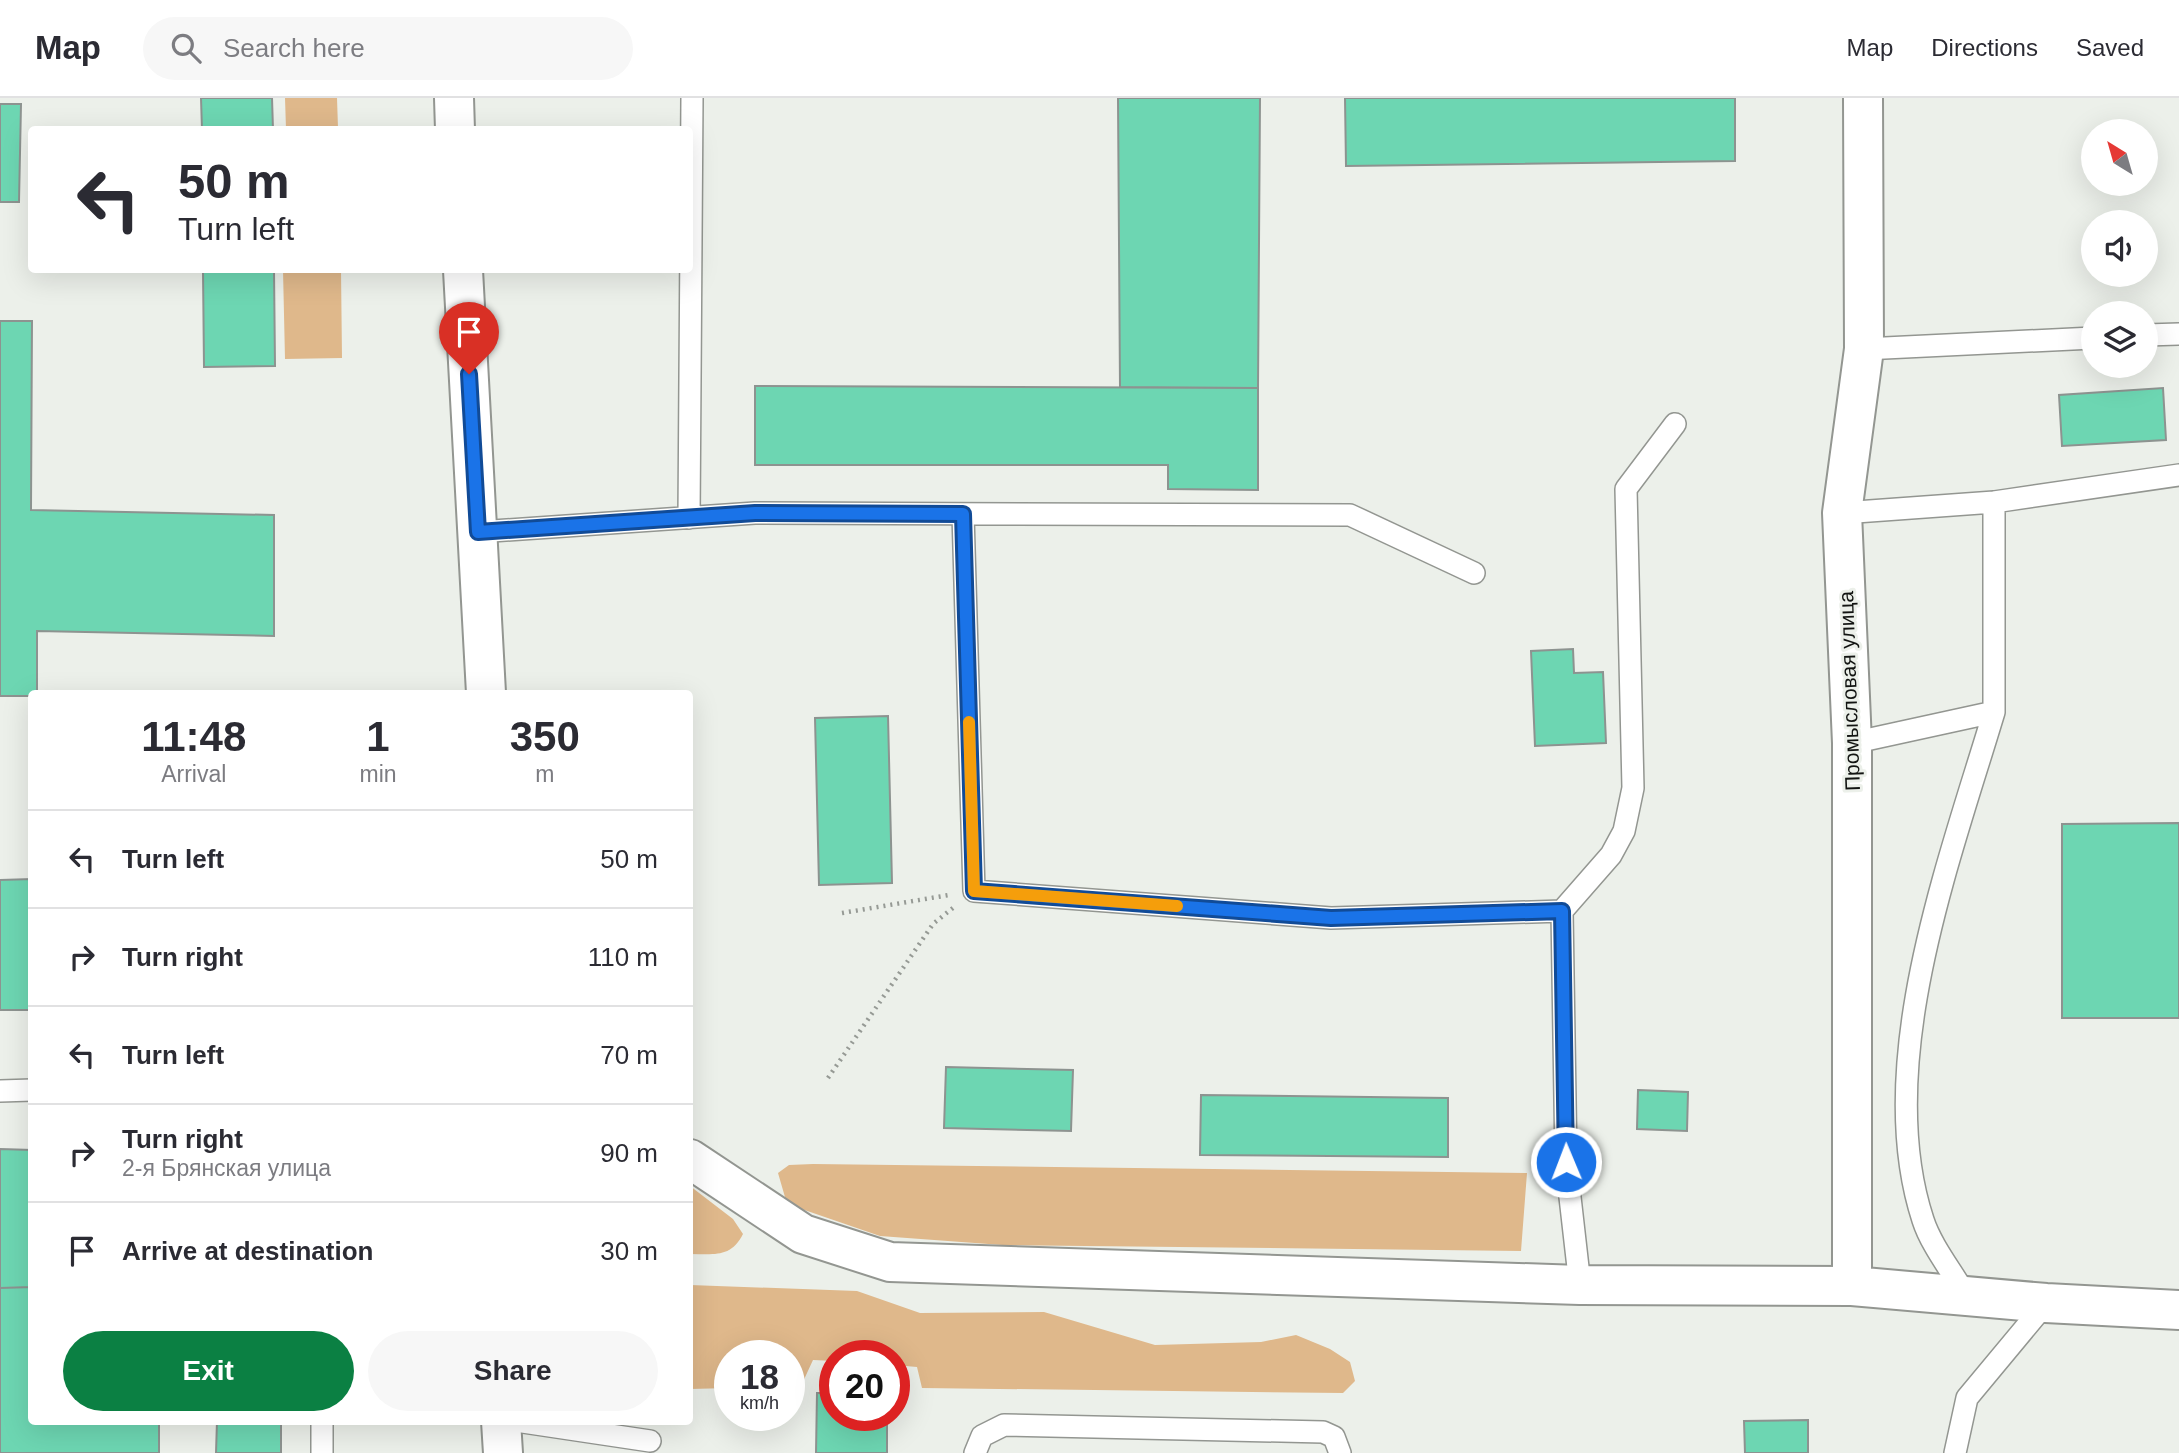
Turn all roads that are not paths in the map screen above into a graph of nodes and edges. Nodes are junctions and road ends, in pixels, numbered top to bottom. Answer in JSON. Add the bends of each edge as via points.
{"nodes":[{"id":1,"x":454,"y":98,"type":"edge"},
{"id":2,"x":692,"y":98,"type":"edge"},
{"id":3,"x":1863,"y":98,"type":"edge"},
{"id":4,"x":456,"y":126,"type":"edge"},
{"id":5,"x":692,"y":126,"type":"edge"},
{"id":6,"x":463,"y":273,"type":"edge"},
{"id":7,"x":691,"y":273,"type":"edge"},
{"id":8,"x":2179,"y":334,"type":"edge"},
{"id":9,"x":2158,"y":335,"type":"edge"},
{"id":10,"x":2081,"y":339,"type":"edge"},
{"id":11,"x":1864,"y":349,"type":"junction"},
{"id":12,"x":1675,"y":424,"type":"dead end"},
{"id":13,"x":2179,"y":475,"type":"edge"},
{"id":14,"x":1994,"y":502,"type":"junction"},
{"id":15,"x":1842,"y":513,"type":"junction"},
{"id":16,"x":963,"y":514,"type":"junction"},
{"id":17,"x":689,"y":518,"type":"junction"},
{"id":18,"x":478,"y":532,"type":"junction"},
{"id":19,"x":1474,"y":573,"type":"dead end"},
{"id":20,"x":486,"y":690,"type":"edge"},
{"id":21,"x":1994,"y":712,"type":"junction"},
{"id":22,"x":1852,"y":743,"type":"junction"},
{"id":23,"x":1562,"y":911,"type":"junction"},
{"id":24,"x":28,"y":1090,"type":"edge"},
{"id":25,"x":0,"y":1091,"type":"edge"},
{"id":26,"x":693,"y":1161,"type":"edge"},
{"id":27,"x":1580,"y":1285,"type":"junction"},
{"id":28,"x":1852,"y":1286,"type":"junction"},
{"id":29,"x":1965,"y":1294,"type":"junction"},
{"id":30,"x":2046,"y":1303,"type":"junction"},
{"id":31,"x":2179,"y":1310,"type":"edge"},
{"id":32,"x":323,"y":1425,"type":"edge"},
{"id":33,"x":501,"y":1425,"type":"edge"},
{"id":34,"x":543,"y":1425,"type":"edge"},
{"id":35,"x":650,"y":1441,"type":"dead end"},
{"id":36,"x":322,"y":1453,"type":"edge"},
{"id":37,"x":503,"y":1453,"type":"edge"},
{"id":38,"x":975,"y":1453,"type":"edge"},
{"id":39,"x":1340,"y":1453,"type":"edge"},
{"id":40,"x":1955,"y":1453,"type":"edge"}],
"edges":[{"from":1,"to":4,"type":"street"},
{"from":2,"to":5,"type":"lane"},
{"from":3,"to":11,"type":"street","name":"Промысловая улица"},
{"from":6,"to":18,"type":"street"},
{"from":7,"to":17,"type":"lane"},
{"from":8,"to":9,"type":"lane"},
{"from":10,"to":11,"type":"lane"},
{"from":11,"to":15,"type":"street","name":"Промысловая улица"},
{"from":12,"to":23,"type":"lane","via":[[1626,489],[1633,788],[1624,831],[1611,855]]},
{"from":13,"to":14,"type":"lane"},
{"from":14,"to":15,"type":"lane"},
{"from":14,"to":21,"type":"lane"},
{"from":15,"to":22,"type":"street","name":"Промысловая улица"},
{"from":16,"to":17,"type":"lane","via":[[755,513]]},
{"from":16,"to":19,"type":"lane","via":[[1350,515]]},
{"from":16,"to":23,"type":"lane","via":[[974,891],[1331,918]]},
{"from":17,"to":18,"type":"lane"},
{"from":18,"to":20,"type":"street"},
{"from":21,"to":22,"type":"lane"},
{"from":21,"to":29,"type":"lane","via":[[1927,935],[1909,1060],[1906,1149],[1923,1222]]},
{"from":22,"to":28,"type":"street","name":"Промысловая улица"},
{"from":23,"to":27,"type":"lane","via":[[1566,1162]]},
{"from":24,"to":25,"type":"lane"},
{"from":26,"to":27,"type":"street","via":[[803,1234],[890,1262]]},
{"from":27,"to":28,"type":"street"},
{"from":28,"to":29,"type":"street"},
{"from":29,"to":30,"type":"street"},
{"from":30,"to":31,"type":"street"},
{"from":30,"to":40,"type":"lane","via":[[1966,1398]]},
{"from":32,"to":36,"type":"lane"},
{"from":33,"to":37,"type":"street"},
{"from":34,"to":35,"type":"lane"},
{"from":38,"to":39,"type":"lane","via":[[982,1436],[1004,1425],[1322,1432],[1334,1437]]}]}
